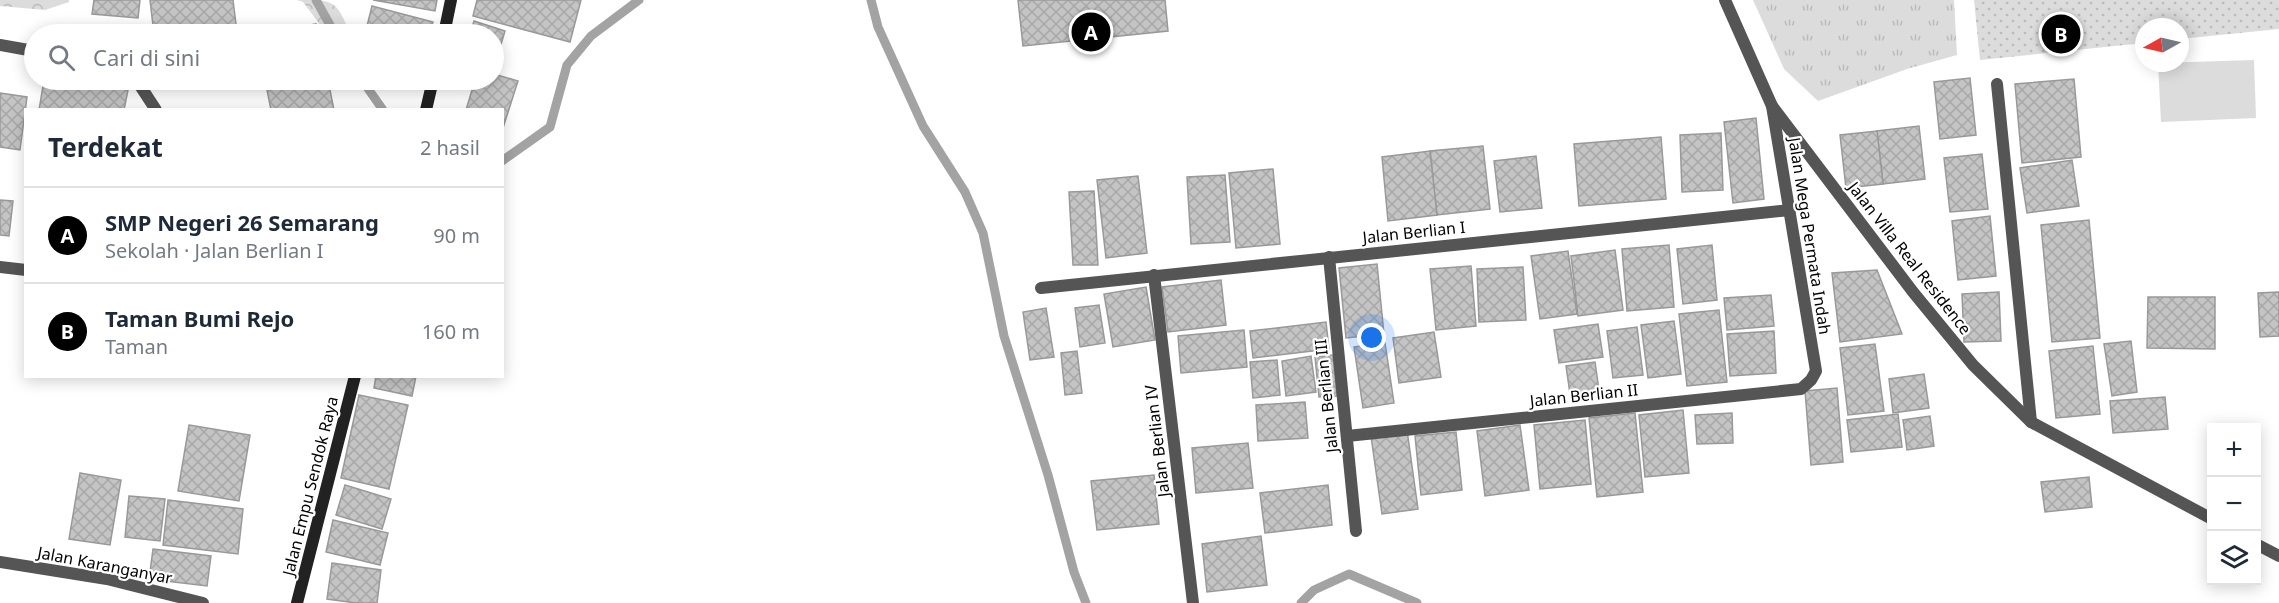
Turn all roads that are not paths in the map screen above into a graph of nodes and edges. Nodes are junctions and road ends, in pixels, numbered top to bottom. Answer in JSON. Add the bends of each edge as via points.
{"nodes":[{"id":1,"x":451,"y":0,"type":"edge"},
{"id":2,"x":1725,"y":0,"type":"edge"},
{"id":3,"x":446,"y":24,"type":"edge"},
{"id":4,"x":0,"y":45,"type":"edge"},
{"id":5,"x":24,"y":49,"type":"edge"},
{"id":6,"x":1997,"y":84,"type":"dead end"},
{"id":7,"x":144,"y":90,"type":"edge"},
{"id":8,"x":431,"y":90,"type":"edge"},
{"id":9,"x":1772,"y":106,"type":"junction"},
{"id":10,"x":155,"y":108,"type":"edge"},
{"id":11,"x":426,"y":108,"type":"edge"},
{"id":12,"x":1790,"y":210,"type":"junction"},
{"id":13,"x":1329,"y":257,"type":"junction"},
{"id":14,"x":0,"y":267,"type":"edge"},
{"id":15,"x":24,"y":270,"type":"edge"},
{"id":16,"x":1154,"y":275,"type":"junction"},
{"id":17,"x":1041,"y":288,"type":"dead end"},
{"id":18,"x":1816,"y":371,"type":"joint"},
{"id":19,"x":354,"y":378,"type":"edge"},
{"id":20,"x":2031,"y":422,"type":"junction"},
{"id":21,"x":1347,"y":436,"type":"junction"},
{"id":22,"x":2207,"y":517,"type":"edge"},
{"id":23,"x":1356,"y":531,"type":"dead end"},
{"id":24,"x":2261,"y":547,"type":"edge"},
{"id":25,"x":2279,"y":556,"type":"edge"},
{"id":26,"x":0,"y":562,"type":"edge"},
{"id":27,"x":203,"y":603,"type":"edge"},
{"id":28,"x":297,"y":603,"type":"edge"},
{"id":29,"x":1193,"y":603,"type":"edge"}],
"edges":[{"from":1,"to":3,"type":"main road"},
{"from":2,"to":9,"type":"street"},
{"from":4,"to":5,"type":"street"},
{"from":6,"to":20,"type":"street"},
{"from":7,"to":10,"type":"street"},
{"from":8,"to":11,"type":"main road"},
{"from":9,"to":12,"type":"street","name":"Jalan Mega Permata Indah"},
{"from":9,"to":20,"type":"street","name":"Jalan Villa Real Residence","via":[[1913,292],[1973,365]]},
{"from":12,"to":13,"type":"street","name":"Jalan Berlian I"},
{"from":12,"to":18,"type":"street","name":"Jalan Mega Permata Indah"},
{"from":13,"to":16,"type":"street","name":"Jalan Berlian I"},
{"from":13,"to":21,"type":"street","name":"Jalan Berlian III"},
{"from":14,"to":15,"type":"street"},
{"from":16,"to":17,"type":"street","name":"Jalan Berlian I"},
{"from":16,"to":29,"type":"street","name":"Jalan Berlian IV"},
{"from":18,"to":21,"type":"street","name":"Jalan Berlian II","via":[[1801,389],[1792,391]]},
{"from":19,"to":28,"type":"main road","name":"Jalan Empu Sendok Raya"},
{"from":20,"to":22,"type":"street","name":"Jalan Villa Real Residence"},
{"from":21,"to":23,"type":"street","name":"Jalan Berlian III"},
{"from":24,"to":25,"type":"street"},
{"from":26,"to":27,"type":"street","name":"Jalan Karanganyar","via":[[107,579]]}]}
